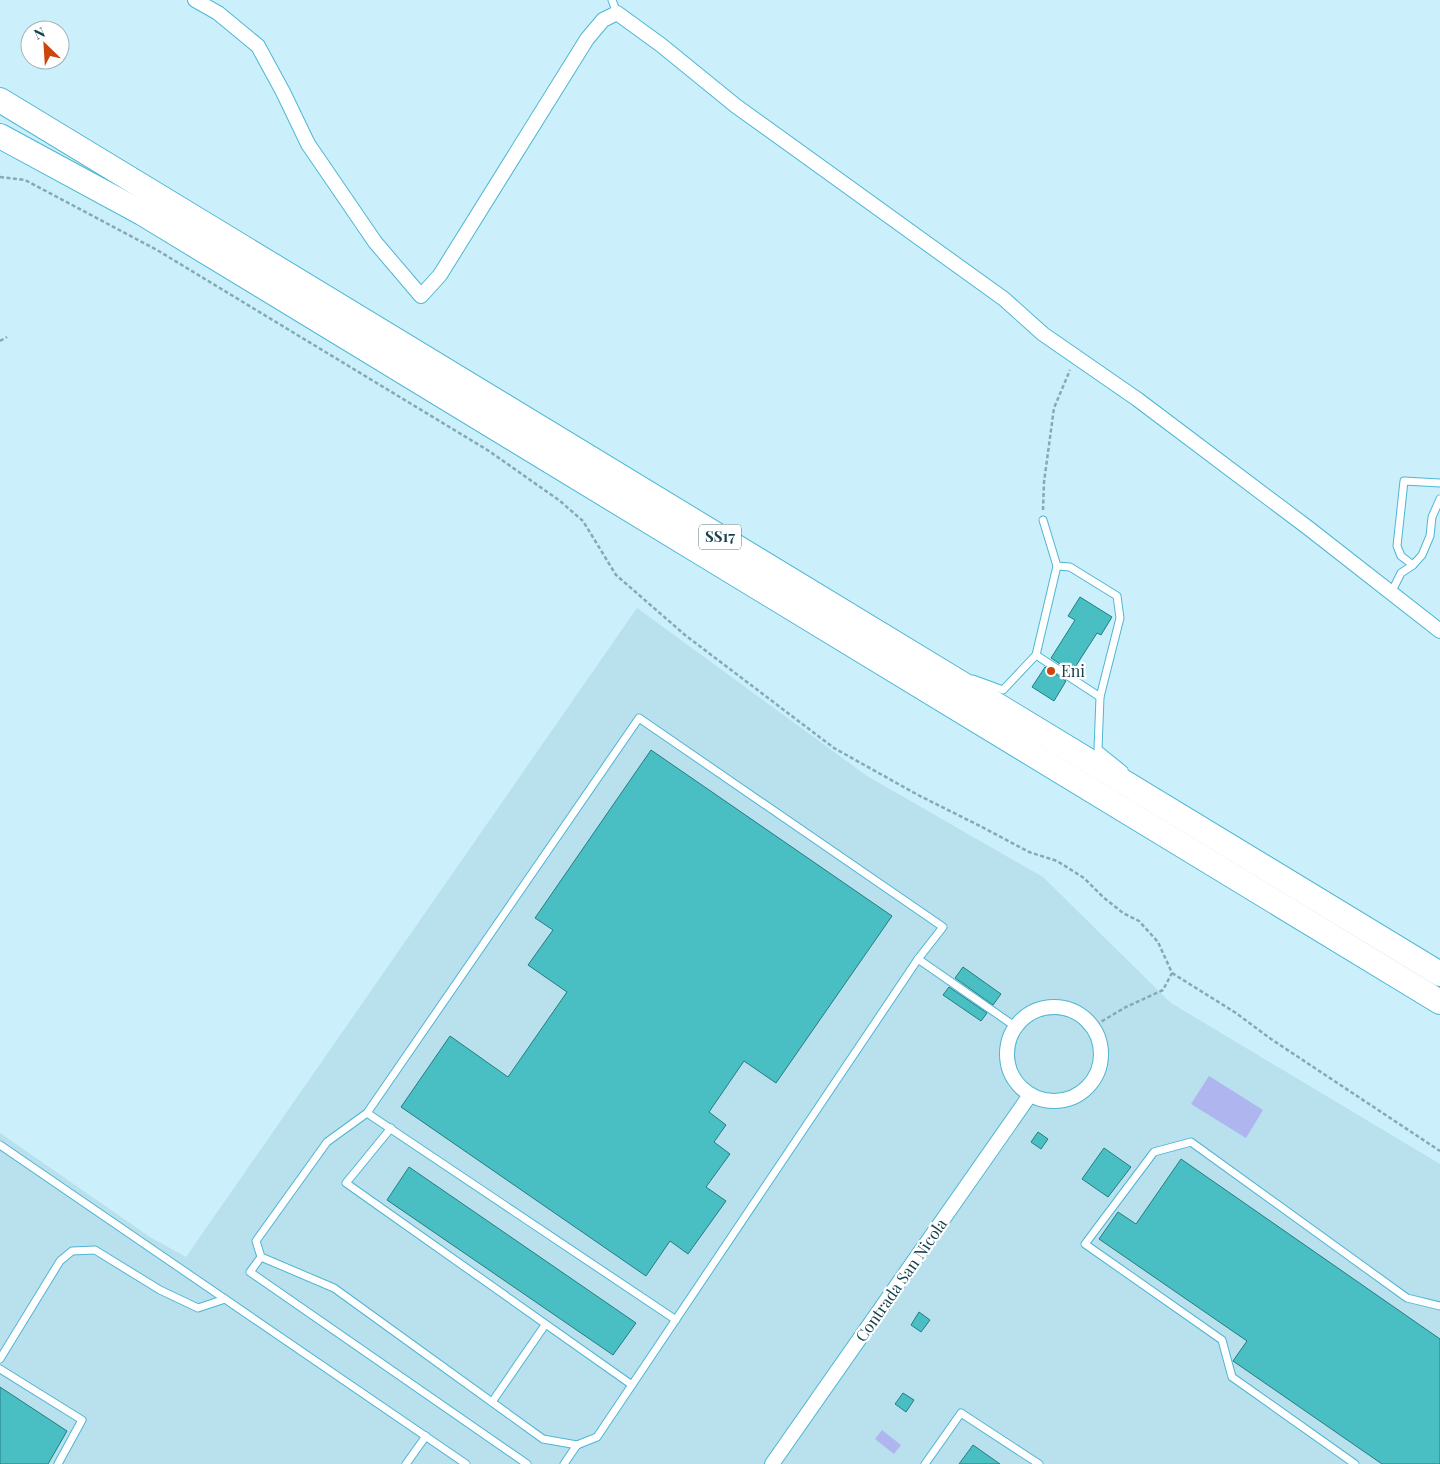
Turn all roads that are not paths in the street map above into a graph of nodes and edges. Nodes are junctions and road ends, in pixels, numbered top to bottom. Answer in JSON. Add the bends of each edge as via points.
{"nodes":[{"id":1,"x":201,"y":1,"type":"edge"},
{"id":2,"x":615,"y":6,"type":"edge"},
{"id":3,"x":1,"y":101,"type":"edge"},
{"id":4,"x":2,"y":137,"type":"edge"},
{"id":5,"x":1440,"y":483,"type":"edge"},
{"id":6,"x":1440,"y":499,"type":"edge"},
{"id":7,"x":1043,"y":520,"type":"road end"},
{"id":8,"x":1414,"y":565,"type":"junction"},
{"id":9,"x":1057,"y":566,"type":"junction"},
{"id":10,"x":1391,"y":593,"type":"junction"},
{"id":11,"x":1440,"y":631,"type":"edge"},
{"id":12,"x":915,"y":656,"type":"junction"},
{"id":13,"x":1036,"y":656,"type":"junction"},
{"id":14,"x":959,"y":673,"type":"dead end"},
{"id":15,"x":968,"y":676,"type":"dead end"},
{"id":16,"x":1100,"y":697,"type":"junction"},
{"id":17,"x":1129,"y":774,"type":"dead end"},
{"id":18,"x":1145,"y":786,"type":"dead end"},
{"id":19,"x":1199,"y":828,"type":"junction"},
{"id":20,"x":918,"y":959,"type":"junction"},
{"id":21,"x":1440,"y":974,"type":"edge"},
{"id":22,"x":1440,"y":1002,"type":"edge"},
{"id":23,"x":1016,"y":1027,"type":"junction"},
{"id":24,"x":1030,"y":1095,"type":"junction"},
{"id":25,"x":367,"y":1113,"type":"junction"},
{"id":26,"x":391,"y":1128,"type":"junction"},
{"id":27,"x":0,"y":1145,"type":"edge"},
{"id":28,"x":262,"y":1256,"type":"junction"},
{"id":29,"x":225,"y":1299,"type":"junction"},
{"id":30,"x":1440,"y":1306,"type":"edge"},
{"id":31,"x":676,"y":1320,"type":"junction"},
{"id":32,"x":545,"y":1325,"type":"junction"},
{"id":33,"x":0,"y":1359,"type":"edge"},
{"id":34,"x":0,"y":1369,"type":"edge"},
{"id":35,"x":632,"y":1385,"type":"junction"},
{"id":36,"x":492,"y":1402,"type":"junction"},
{"id":37,"x":426,"y":1436,"type":"junction"},
{"id":38,"x":577,"y":1445,"type":"junction"},
{"id":39,"x":58,"y":1464,"type":"edge"},
{"id":40,"x":406,"y":1464,"type":"edge"},
{"id":41,"x":466,"y":1464,"type":"edge"},
{"id":42,"x":527,"y":1464,"type":"edge"},
{"id":43,"x":564,"y":1464,"type":"edge"},
{"id":44,"x":772,"y":1464,"type":"edge"},
{"id":45,"x":924,"y":1464,"type":"edge"},
{"id":46,"x":1039,"y":1464,"type":"edge"},
{"id":47,"x":1354,"y":1464,"type":"edge"}],
"edges":[{"from":1,"to":2,"type":"street","via":[[258,46],[308,144],[375,242],[421,296],[440,275],[587,39]]},
{"from":2,"to":10,"type":"street","via":[[736,106],[1004,299],[1043,334],[1137,399]]},
{"from":3,"to":12,"type":"highway","number":"SS17"},
{"from":4,"to":22,"type":"highway","number":"SS17","via":[[142,213]]},
{"from":5,"to":8,"type":"lane","via":[[1404,481],[1397,546],[1401,556]]},
{"from":6,"to":8,"type":"lane","via":[[1432,517],[1430,536]]},
{"from":7,"to":9,"type":"lane"},
{"from":8,"to":10,"type":"lane","via":[[1401,573]]},
{"from":9,"to":13,"type":"lane"},
{"from":9,"to":16,"type":"lane","via":[[1070,567],[1117,596],[1120,618]]},
{"from":10,"to":11,"type":"street"},
{"from":12,"to":14,"type":"lane"},
{"from":12,"to":19,"type":"highway","number":"SS17"},
{"from":13,"to":15,"type":"lane","via":[[1003,690]]},
{"from":13,"to":16,"type":"lane"},
{"from":16,"to":17,"type":"lane","via":[[1098,749]]},
{"from":18,"to":19,"type":"lane"},
{"from":19,"to":21,"type":"highway","number":"SS17"},
{"from":20,"to":23,"type":"lane"},
{"from":20,"to":25,"type":"lane","via":[[943,927],[640,718]]},
{"from":20,"to":31,"type":"lane"},
{"from":23,"to":24,"type":"street","via":[[1007,1047],[1009,1070]]},
{"from":23,"to":24,"type":"street","via":[[1024,1018],[1043,1009],[1065,1009],[1085,1019],[1099,1040],[1099,1068],[1084,1091],[1058,1101]]},
{"from":24,"to":44,"type":"street","name":"Contrada San Nicola"},
{"from":25,"to":26,"type":"lane"},
{"from":25,"to":28,"type":"lane","via":[[327,1142],[256,1242]]},
{"from":26,"to":31,"type":"lane"},
{"from":26,"to":32,"type":"lane","via":[[346,1183]]},
{"from":27,"to":29,"type":"lane"},
{"from":28,"to":36,"type":"lane","via":[[334,1288]]},
{"from":28,"to":42,"type":"lane","via":[[250,1272]]},
{"from":29,"to":33,"type":"lane","via":[[198,1308],[160,1290],[95,1250],[72,1250],[60,1261]]},
{"from":29,"to":37,"type":"lane"},
{"from":30,"to":47,"type":"lane","via":[[1407,1298],[1191,1142],[1154,1152],[1085,1244],[1222,1340],[1232,1377]]},
{"from":31,"to":35,"type":"lane"},
{"from":32,"to":35,"type":"lane"},
{"from":32,"to":36,"type":"lane"},
{"from":34,"to":39,"type":"lane","via":[[82,1420]]},
{"from":35,"to":38,"type":"lane","via":[[597,1437]]},
{"from":36,"to":38,"type":"lane","via":[[543,1439]]},
{"from":37,"to":40,"type":"lane"},
{"from":37,"to":41,"type":"lane"},
{"from":38,"to":43,"type":"lane"},
{"from":45,"to":46,"type":"lane","via":[[961,1413]]}]}
